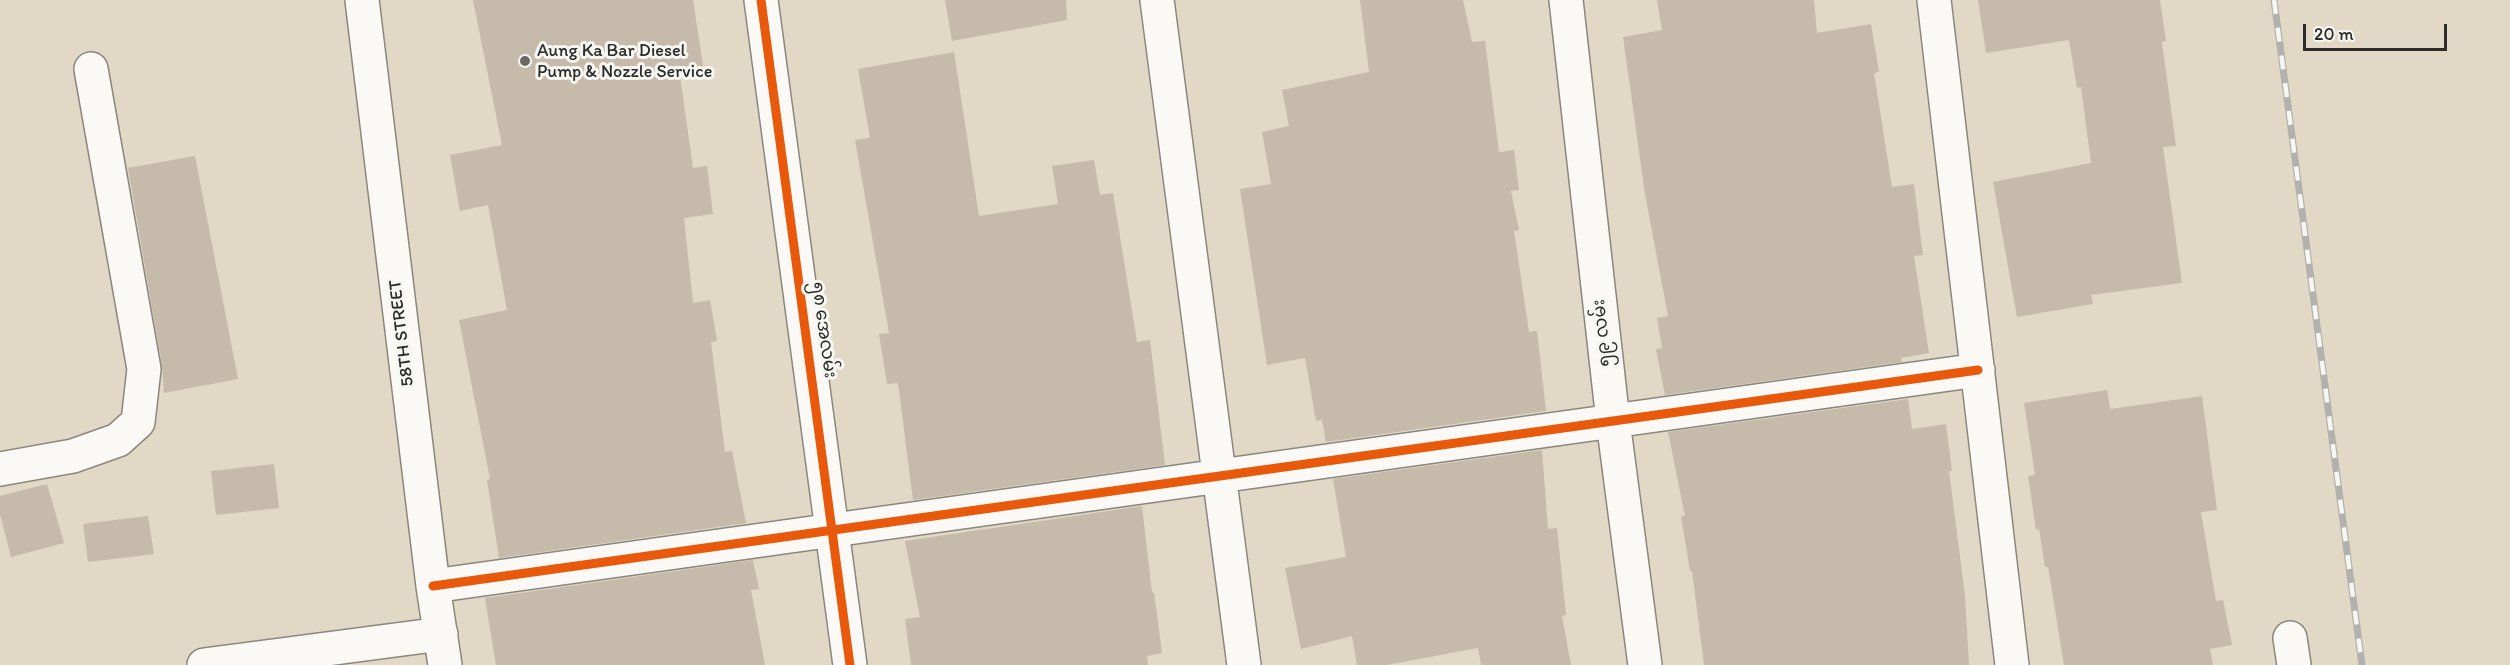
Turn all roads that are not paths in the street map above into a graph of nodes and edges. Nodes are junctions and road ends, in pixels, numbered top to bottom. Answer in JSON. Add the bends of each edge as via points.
{"nodes":[{"id":1,"x":362,"y":0,"type":"edge"},
{"id":2,"x":761,"y":0,"type":"edge"},
{"id":3,"x":1157,"y":0,"type":"edge"},
{"id":4,"x":1566,"y":0,"type":"edge"},
{"id":5,"x":1934,"y":0,"type":"edge"},
{"id":6,"x":91,"y":69,"type":"dead end"},
{"id":7,"x":1978,"y":370,"type":"junction"},
{"id":8,"x":1613,"y":421,"type":"junction"},
{"id":9,"x":0,"y":469,"type":"edge"},
{"id":10,"x":1220,"y":475,"type":"junction"},
{"id":11,"x":834,"y":530,"type":"junction"},
{"id":12,"x":433,"y":586,"type":"junction"},
{"id":13,"x":443,"y":649,"type":"edge"},
{"id":14,"x":204,"y":665,"type":"edge"},
{"id":15,"x":850,"y":665,"type":"edge"},
{"id":16,"x":1244,"y":665,"type":"edge"},
{"id":17,"x":1645,"y":665,"type":"edge"},
{"id":18,"x":2012,"y":665,"type":"edge"}],
"edges":[{"from":1,"to":12,"type":"street","name":"58TH STREET"},
{"from":2,"to":11,"type":"street","name":"၅၈ အေလမ်း"},
{"from":3,"to":10,"type":"street"},
{"from":4,"to":8,"type":"street","name":"၅၉ လမ်း"},
{"from":5,"to":7,"type":"street"},
{"from":6,"to":9,"type":"street","via":[[144,369],[138,422],[118,440],[73,456]]},
{"from":7,"to":8,"type":"street"},
{"from":7,"to":18,"type":"street"},
{"from":8,"to":10,"type":"street"},
{"from":8,"to":17,"type":"street","name":"၅၉ လမ်း"},
{"from":10,"to":11,"type":"street"},
{"from":10,"to":16,"type":"street"},
{"from":11,"to":12,"type":"street"},
{"from":11,"to":15,"type":"street","name":"၅၈ အေလမ်း"},
{"from":12,"to":13,"type":"street","name":"58TH STREET"},
{"from":13,"to":14,"type":"street"}]}
